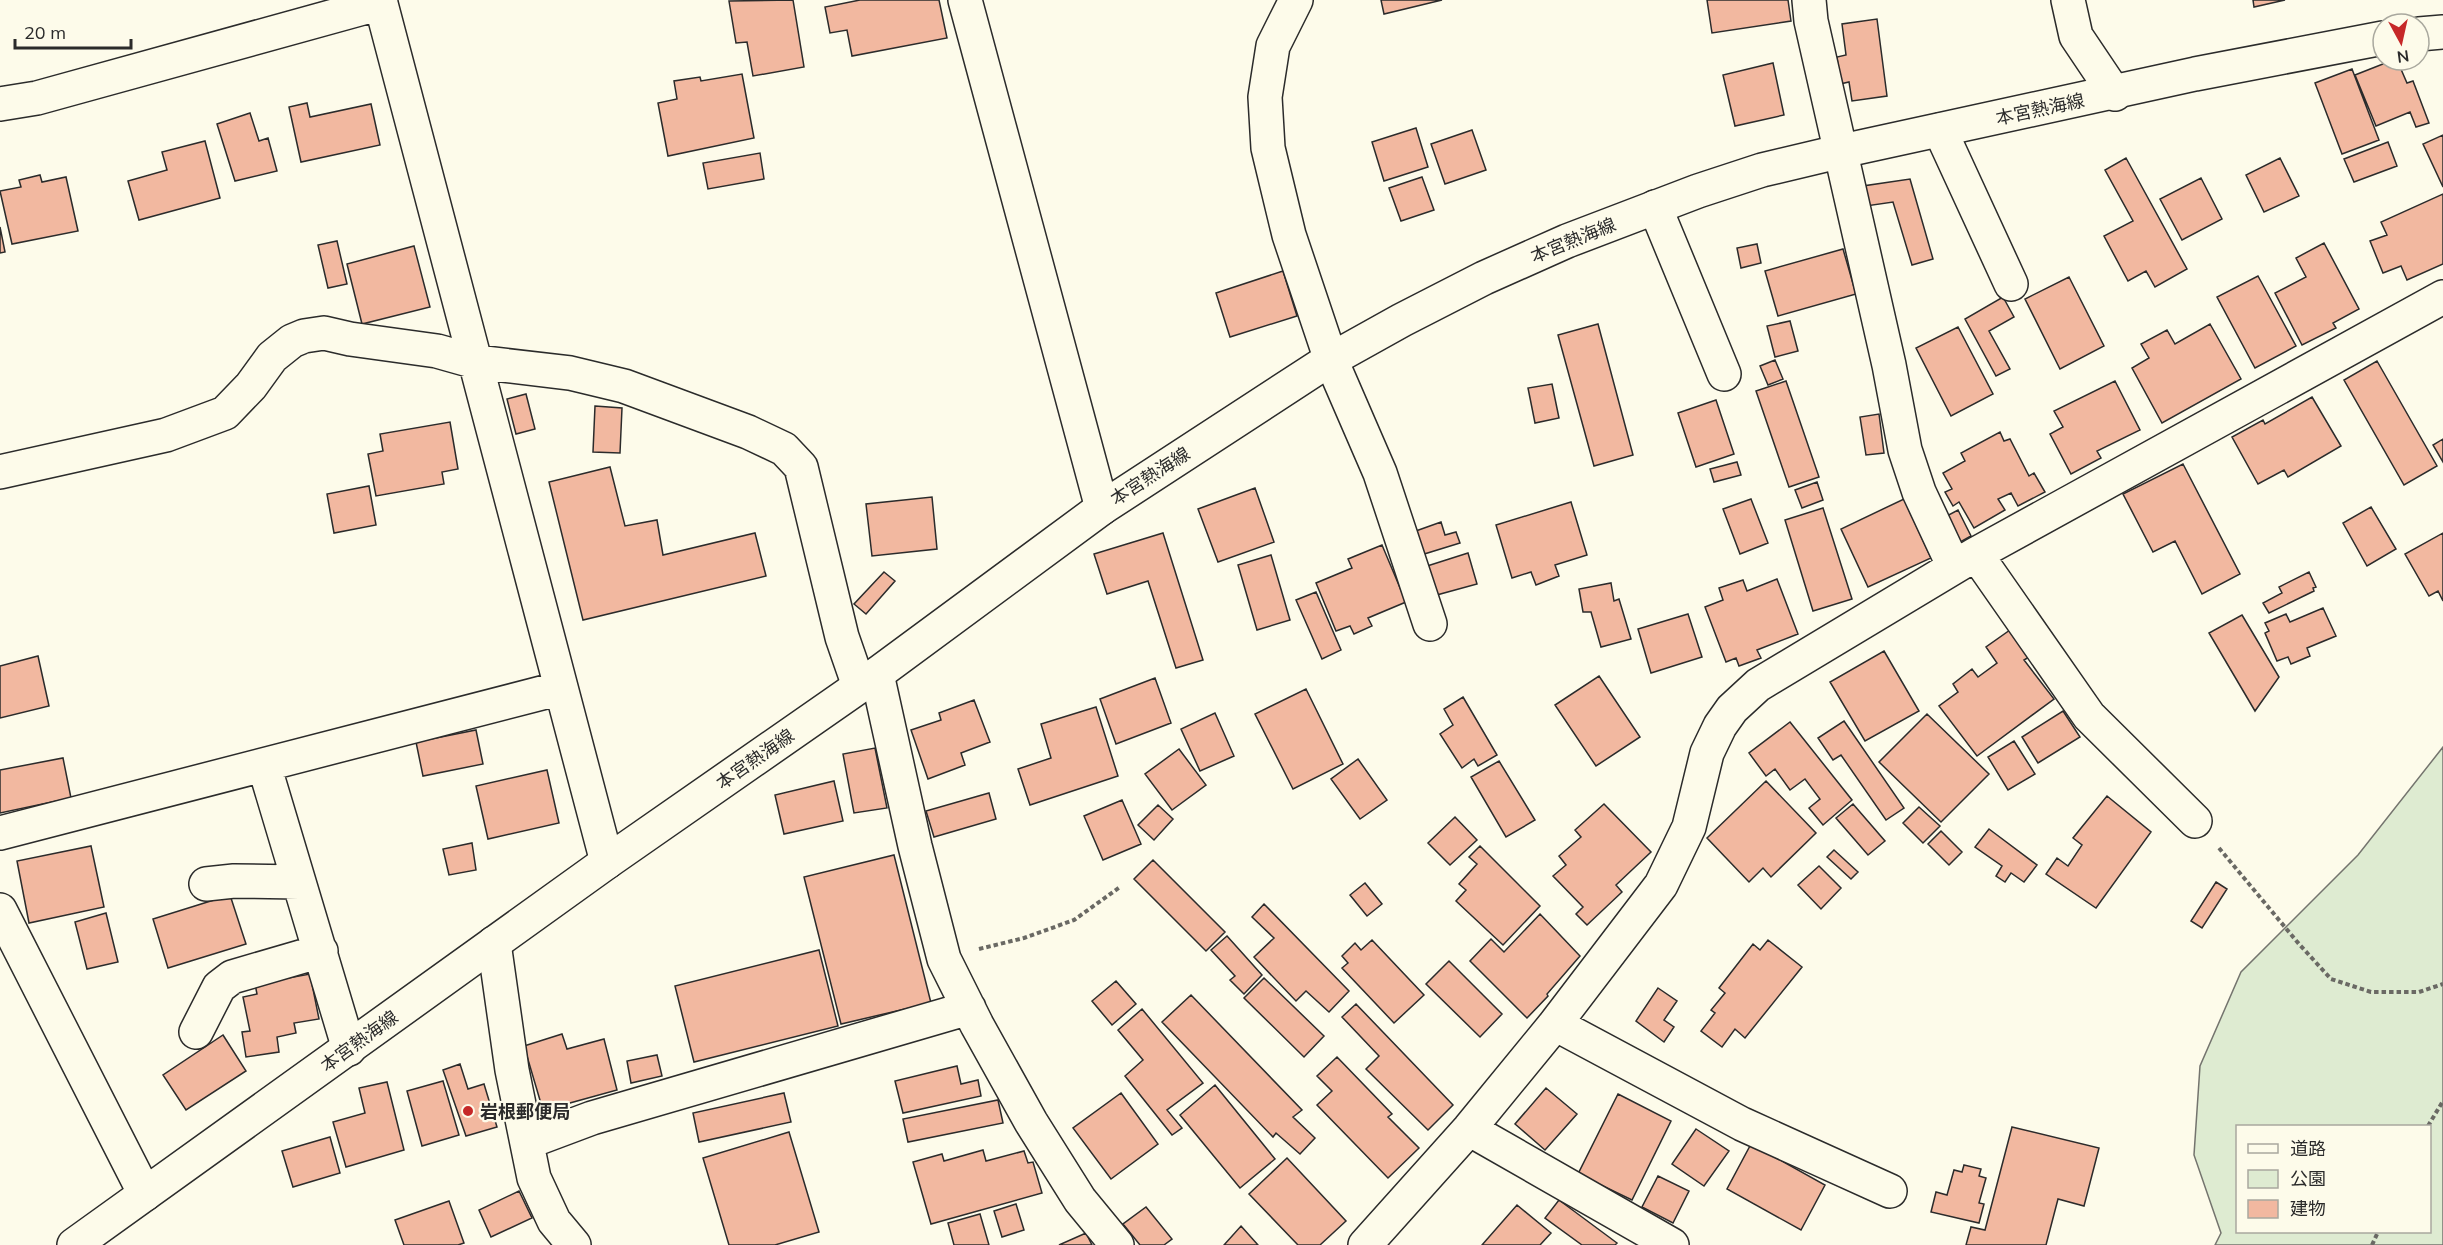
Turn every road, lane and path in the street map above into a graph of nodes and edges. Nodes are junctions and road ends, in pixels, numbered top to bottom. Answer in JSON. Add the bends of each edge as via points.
{"nodes":[{"id":1,"x":965,"y":0,"type":"edge"},
{"id":2,"x":1296,"y":0,"type":"edge"},
{"id":3,"x":1809,"y":0,"type":"edge"},
{"id":4,"x":2068,"y":0,"type":"edge"},
{"id":5,"x":380,"y":2,"type":"edge"},
{"id":6,"x":2371,"y":40,"type":"edge"},
{"id":7,"x":2115,"y":94,"type":"junction"},
{"id":8,"x":0,"y":104,"type":"edge"},
{"id":9,"x":1940,"y":130,"type":"junction"},
{"id":10,"x":1842,"y":151,"type":"junction"},
{"id":11,"x":1655,"y":207,"type":"junction"},
{"id":12,"x":2011,"y":284,"type":"dead end"},
{"id":13,"x":2443,"y":297,"type":"edge"},
{"id":14,"x":1331,"y":360,"type":"junction"},
{"id":15,"x":476,"y":362,"type":"junction"},
{"id":16,"x":1724,"y":374,"type":"dead end"},
{"id":17,"x":0,"y":472,"type":"edge"},
{"id":18,"x":1102,"y":508,"type":"junction"},
{"id":19,"x":1965,"y":560,"type":"junction"},
{"id":20,"x":1430,"y":624,"type":"dead end"},
{"id":21,"x":868,"y":680,"type":"junction"},
{"id":22,"x":561,"y":688,"type":"junction"},
{"id":23,"x":264,"y":765,"type":"junction"},
{"id":24,"x":2195,"y":821,"type":"joint"},
{"id":25,"x":0,"y":833,"type":"edge"},
{"id":26,"x":607,"y":862,"type":"junction"},
{"id":27,"x":299,"y":882,"type":"junction"},
{"id":28,"x":206,"y":884,"type":"dead end"},
{"id":29,"x":1120,"y":887,"type":"dead end"},
{"id":30,"x":0,"y":910,"type":"edge"},
{"id":31,"x":494,"y":943,"type":"junction"},
{"id":32,"x":321,"y":951,"type":"junction"},
{"id":33,"x":944,"y":959,"type":"junction"},
{"id":34,"x":2443,"y":984,"type":"edge"},
{"id":35,"x":969,"y":1008,"type":"junction"},
{"id":36,"x":1555,"y":1024,"type":"junction"},
{"id":37,"x":196,"y":1032,"type":"dead end"},
{"id":38,"x":349,"y":1049,"type":"junction"},
{"id":39,"x":2443,"y":1101,"type":"edge"},
{"id":40,"x":2429,"y":1125,"type":"edge"},
{"id":41,"x":1469,"y":1129,"type":"junction"},
{"id":42,"x":528,"y":1142,"type":"junction"},
{"id":43,"x":1890,"y":1191,"type":"dead end"},
{"id":44,"x":145,"y":1194,"type":"junction"},
{"id":45,"x":74,"y":1245,"type":"edge"},
{"id":46,"x":574,"y":1245,"type":"edge"},
{"id":47,"x":1117,"y":1245,"type":"edge"},
{"id":48,"x":1365,"y":1245,"type":"edge"},
{"id":49,"x":1672,"y":1245,"type":"edge"}],
"edges":[{"from":1,"to":18,"type":"street"},
{"from":2,"to":14,"type":"street","via":[[1273,46],[1265,97],[1268,148],[1289,235]]},
{"from":3,"to":10,"type":"street"},
{"from":4,"to":7,"type":"street","via":[[2076,36]]},
{"from":5,"to":8,"type":"street","via":[[37,98]]},
{"from":5,"to":15,"type":"street"},
{"from":6,"to":7,"type":"street","name":"本宮熱海線"},
{"from":7,"to":9,"type":"street","name":"本宮熱海線"},
{"from":9,"to":10,"type":"street","name":"本宮熱海線"},
{"from":9,"to":12,"type":"street"},
{"from":10,"to":11,"type":"street","name":"本宮熱海線","via":[[1762,170]]},
{"from":10,"to":19,"type":"street","via":[[1905,450],[1920,492]]},
{"from":11,"to":14,"type":"street","name":"本宮熱海線","via":[[1484,278]]},
{"from":11,"to":16,"type":"street"},
{"from":13,"to":19,"type":"street"},
{"from":14,"to":18,"type":"street","name":"本宮熱海線"},
{"from":14,"to":20,"type":"street","via":[[1380,473]]},
{"from":15,"to":17,"type":"street","via":[[438,351],[324,333],[304,336],[272,357],[225,413],[166,435]]},
{"from":15,"to":21,"type":"street","via":[[570,373],[624,386],[784,449],[801,466],[842,637]]},
{"from":15,"to":22,"type":"street"},
{"from":18,"to":21,"type":"street","name":"本宮熱海線"},
{"from":19,"to":24,"type":"street","via":[[2089,716]]},
{"from":19,"to":36,"type":"street","via":[[1758,685],[1732,709],[1707,753],[1689,827],[1661,885]]},
{"from":21,"to":26,"type":"street","name":"本宮熱海線"},
{"from":21,"to":33,"type":"street"},
{"from":22,"to":23,"type":"street"},
{"from":22,"to":26,"type":"street"},
{"from":23,"to":25,"type":"street"},
{"from":23,"to":27,"type":"street"},
{"from":24,"to":34,"type":"path","via":[[2331,979],[2371,993],[2419,992]]},
{"from":26,"to":31,"type":"street","name":"本宮熱海線"},
{"from":27,"to":28,"type":"street","via":[[234,880]]},
{"from":27,"to":32,"type":"street"},
{"from":29,"to":33,"type":"path","via":[[1074,920]]},
{"from":30,"to":44,"type":"street"},
{"from":31,"to":38,"type":"street","name":"本宮熱海線"},
{"from":31,"to":42,"type":"street","via":[[512,1070]]},
{"from":32,"to":37,"type":"street","via":[[232,977],[219,987]]},
{"from":32,"to":38,"type":"street"},
{"from":33,"to":35,"type":"street"},
{"from":35,"to":42,"type":"street","via":[[592,1118]]},
{"from":35,"to":47,"type":"street","via":[[1031,1122],[1080,1200]]},
{"from":36,"to":41,"type":"street"},
{"from":36,"to":43,"type":"street","via":[[1742,1124]]},
{"from":38,"to":44,"type":"street","name":"本宮熱海線"},
{"from":39,"to":40,"type":"path"},
{"from":41,"to":48,"type":"street"},
{"from":41,"to":49,"type":"street"},
{"from":42,"to":46,"type":"street","via":[[534,1178],[554,1221]]},
{"from":44,"to":45,"type":"street","name":"本宮熱海線"}]}
